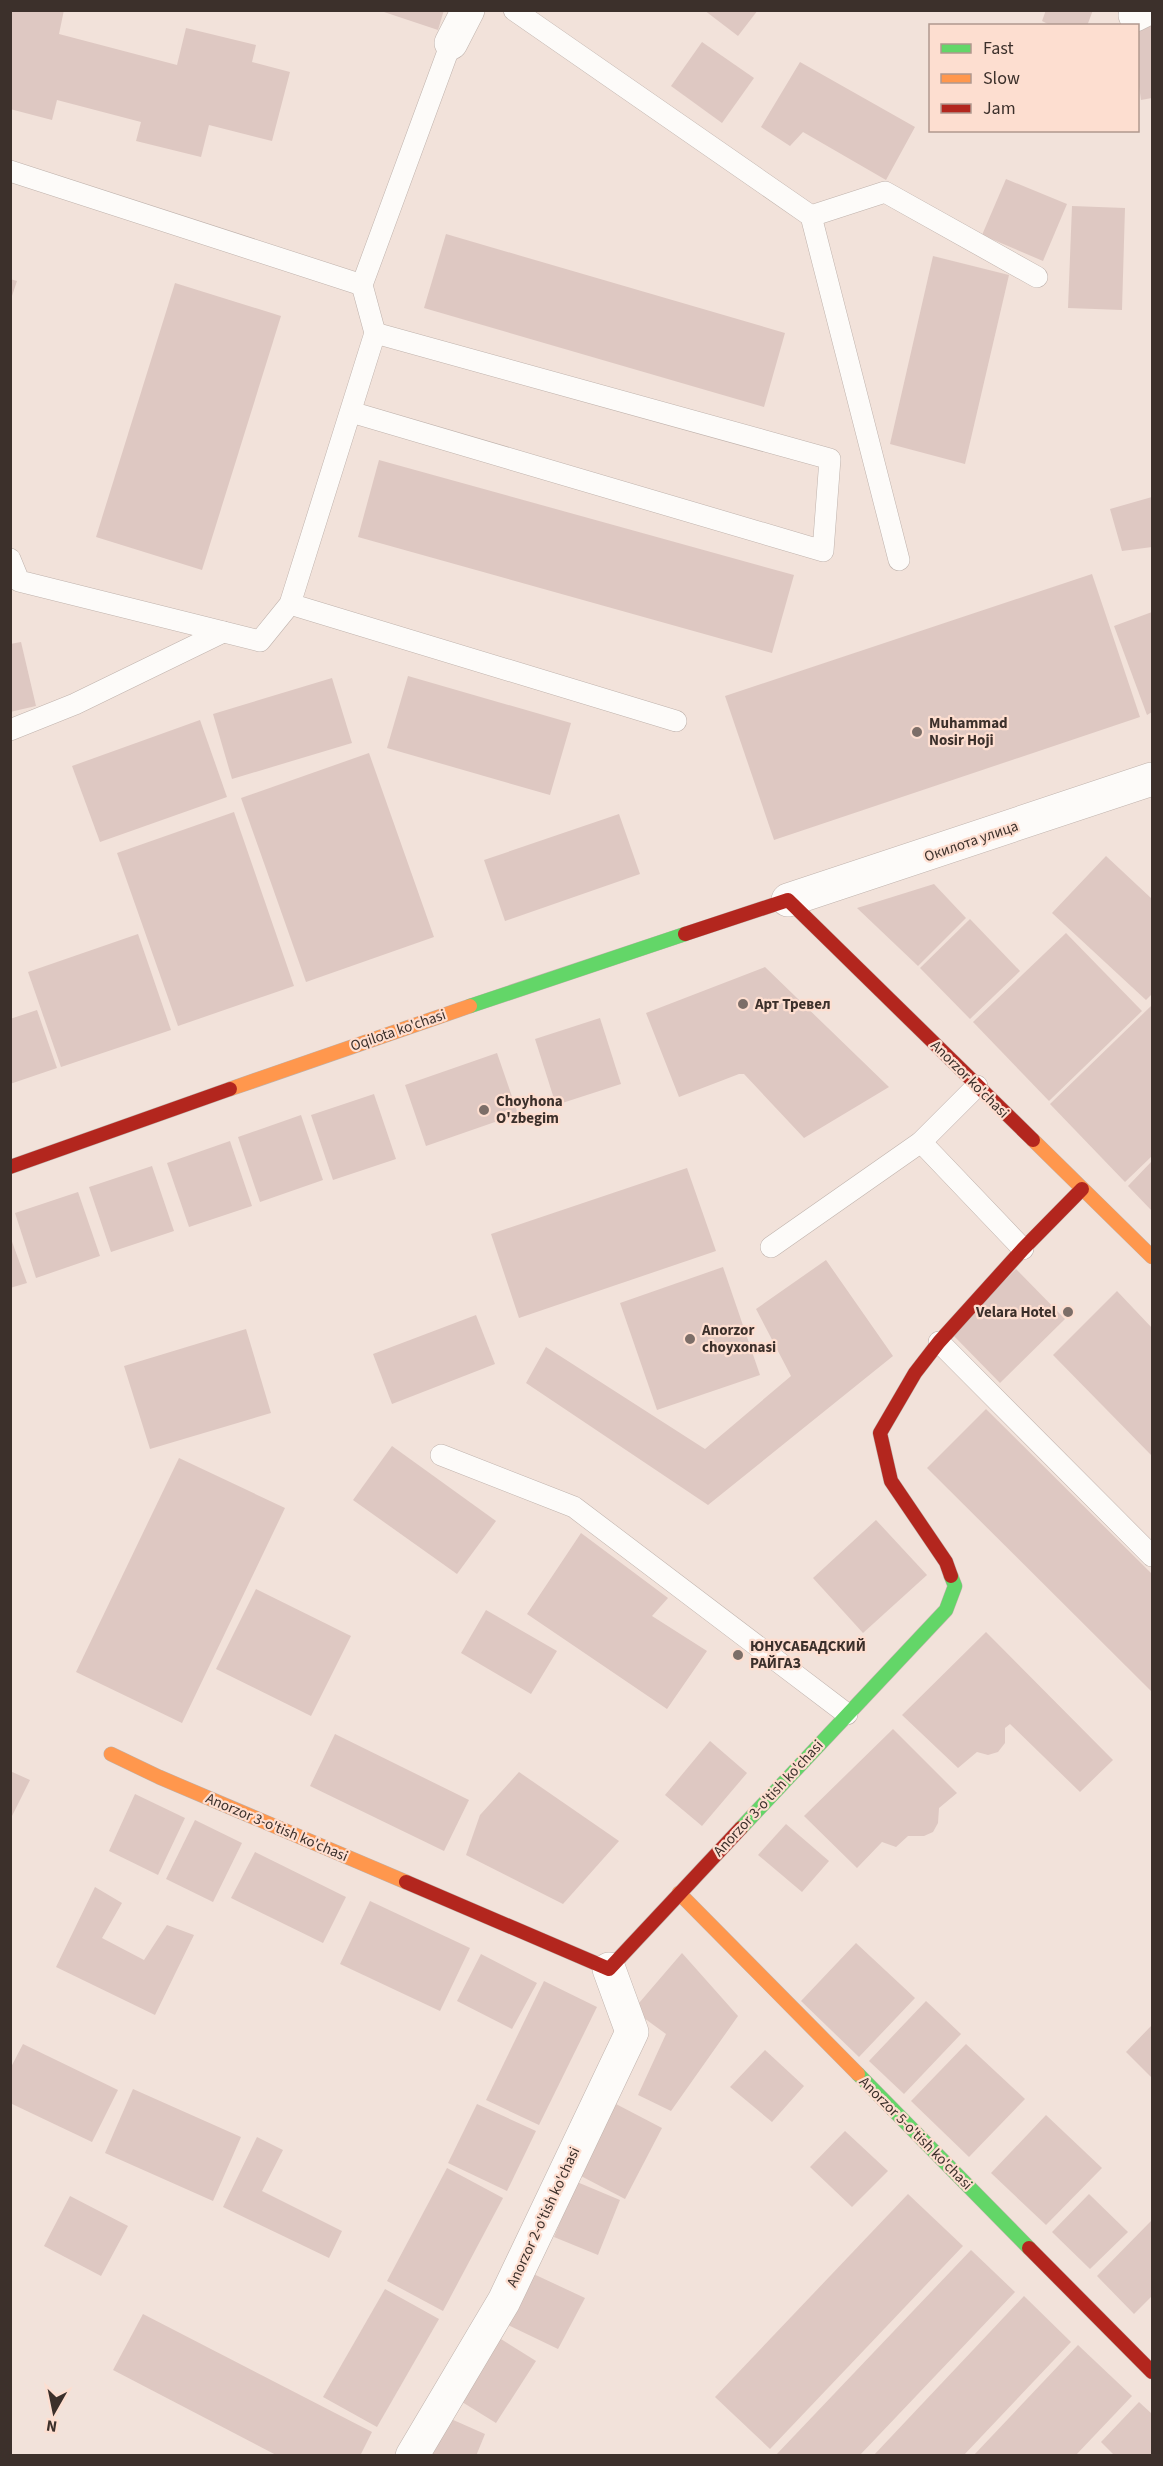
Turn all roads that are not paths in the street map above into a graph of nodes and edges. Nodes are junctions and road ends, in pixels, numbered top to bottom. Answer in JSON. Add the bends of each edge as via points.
{"nodes":[{"id":1,"x":468,"y":10,"type":"edge"},
{"id":2,"x":514,"y":10,"type":"edge"},
{"id":3,"x":452,"y":43,"type":"joint"},
{"id":4,"x":10,"y":171,"type":"edge"},
{"id":5,"x":811,"y":216,"type":"junction"},
{"id":6,"x":1037,"y":277,"type":"dead end"},
{"id":7,"x":362,"y":285,"type":"junction"},
{"id":8,"x":375,"y":333,"type":"junction"},
{"id":9,"x":351,"y":412,"type":"junction"},
{"id":10,"x":10,"y":559,"type":"edge"},
{"id":11,"x":899,"y":560,"type":"dead end"},
{"id":12,"x":290,"y":604,"type":"junction"},
{"id":13,"x":223,"y":632,"type":"junction"},
{"id":14,"x":676,"y":721,"type":"dead end"},
{"id":15,"x":10,"y":730,"type":"edge"},
{"id":16,"x":1152,"y":779,"type":"edge"},
{"id":17,"x":788,"y":900,"type":"junction"},
{"id":18,"x":977,"y":1086,"type":"junction"},
{"id":19,"x":921,"y":1142,"type":"junction"},
{"id":20,"x":10,"y":1167,"type":"edge"},
{"id":21,"x":1082,"y":1189,"type":"junction"},
{"id":22,"x":771,"y":1248,"type":"dead end"},
{"id":23,"x":1023,"y":1249,"type":"junction"},
{"id":24,"x":1152,"y":1257,"type":"edge"},
{"id":25,"x":939,"y":1342,"type":"junction"},
{"id":26,"x":441,"y":1455,"type":"dead end"},
{"id":27,"x":1152,"y":1556,"type":"edge"},
{"id":28,"x":847,"y":1714,"type":"junction"},
{"id":29,"x":111,"y":1754,"type":"dead end"},
{"id":30,"x":679,"y":1893,"type":"junction"},
{"id":31,"x":609,"y":1969,"type":"junction"},
{"id":32,"x":1152,"y":2372,"type":"edge"},
{"id":33,"x":412,"y":2456,"type":"edge"}],
"edges":[{"from":1,"to":3,"type":"street"},
{"from":2,"to":5,"type":"lane"},
{"from":3,"to":7,"type":"lane"},
{"from":4,"to":7,"type":"lane"},
{"from":5,"to":6,"type":"lane","via":[[885,192]]},
{"from":5,"to":11,"type":"lane"},
{"from":7,"to":8,"type":"lane"},
{"from":8,"to":9,"type":"lane"},
{"from":8,"to":9,"type":"lane","via":[[830,459],[823,551]]},
{"from":9,"to":12,"type":"lane"},
{"from":10,"to":13,"type":"lane","via":[[19,581]]},
{"from":12,"to":13,"type":"lane","via":[[260,641]]},
{"from":12,"to":14,"type":"lane"},
{"from":13,"to":15,"type":"lane","via":[[75,704]]},
{"from":16,"to":17,"type":"street","name":"Окилота улица"},
{"from":17,"to":18,"type":"street","name":"Anorzor ko'chasi"},
{"from":17,"to":20,"type":"street","name":"Oqilota ko'chasi","via":[[406,1027]]},
{"from":18,"to":19,"type":"lane"},
{"from":18,"to":21,"type":"street","name":"Anorzor ko'chasi"},
{"from":19,"to":22,"type":"lane"},
{"from":19,"to":23,"type":"lane"},
{"from":21,"to":23,"type":"street","name":"Anorzor 3-o'tish ko'chasi"},
{"from":21,"to":24,"type":"street","name":"Anorzor ko'chasi"},
{"from":23,"to":25,"type":"street","name":"Anorzor 3-o'tish ko'chasi"},
{"from":25,"to":27,"type":"lane"},
{"from":25,"to":28,"type":"street","name":"Anorzor 3-o'tish ko'chasi","via":[[915,1373],[880,1433],[891,1481],[946,1562],[955,1586],[946,1611]]},
{"from":26,"to":28,"type":"lane","via":[[574,1507]]},
{"from":28,"to":30,"type":"street","name":"Anorzor 3-o'tish ko'chasi"},
{"from":29,"to":31,"type":"street","name":"Anorzor 3-o'tish ko'chasi"},
{"from":30,"to":31,"type":"street","name":"Anorzor 3-o'tish ko'chasi"},
{"from":30,"to":32,"type":"street","name":"Anorzor 5-o'tish ko'chasi"},
{"from":31,"to":33,"type":"street","name":"Anorzor 2-o'tish ko'chasi","via":[[632,2032],[504,2301]]}]}
